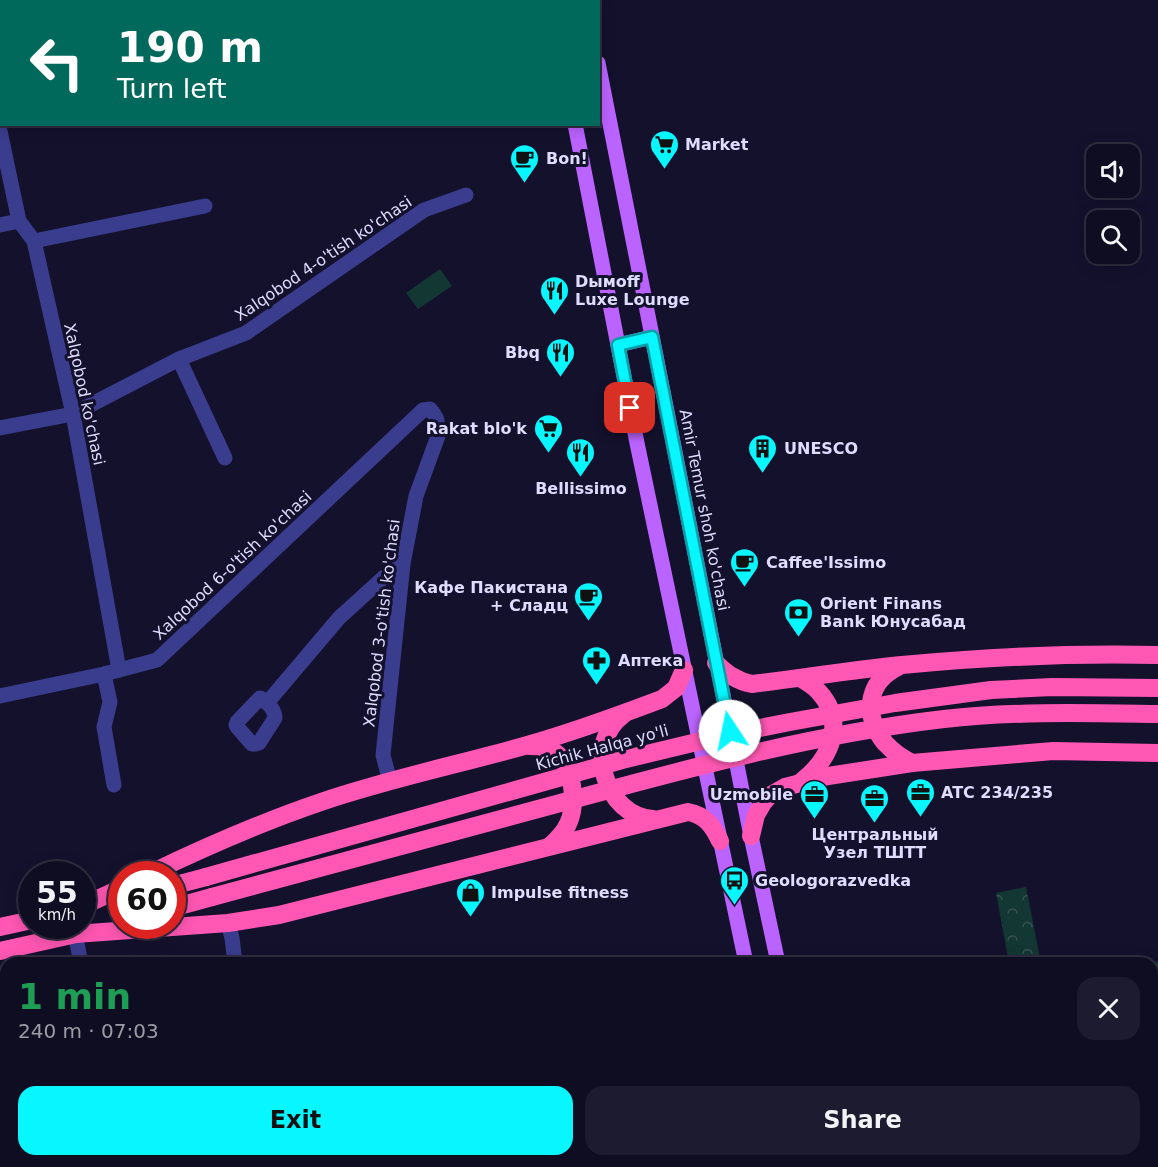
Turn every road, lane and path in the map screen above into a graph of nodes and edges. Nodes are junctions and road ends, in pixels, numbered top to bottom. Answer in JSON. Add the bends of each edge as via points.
{"nodes":[{"id":1,"x":600,"y":73,"type":"edge"},
{"id":2,"x":575,"y":126,"type":"edge"},
{"id":3,"x":0,"y":131,"type":"edge"},
{"id":4,"x":466,"y":195,"type":"dead end"},
{"id":5,"x":205,"y":206,"type":"dead end"},
{"id":6,"x":19,"y":221,"type":"junction"},
{"id":7,"x":0,"y":225,"type":"edge"},
{"id":8,"x":34,"y":241,"type":"junction"},
{"id":9,"x":652,"y":337,"type":"junction"},
{"id":10,"x":618,"y":345,"type":"junction"},
{"id":11,"x":178,"y":360,"type":"junction"},
{"id":12,"x":423,"y":410,"type":"joint"},
{"id":13,"x":73,"y":414,"type":"junction"},
{"id":14,"x":0,"y":428,"type":"edge"},
{"id":15,"x":225,"y":458,"type":"dead end"},
{"id":16,"x":403,"y":564,"type":"junction"},
{"id":17,"x":1158,"y":655,"type":"edge"},
{"id":18,"x":716,"y":663,"type":"junction"},
{"id":19,"x":902,"y":665,"type":"junction"},
{"id":20,"x":684,"y":669,"type":"junction"},
{"id":21,"x":111,"y":672,"type":"junction"},
{"id":22,"x":800,"y":678,"type":"junction"},
{"id":23,"x":1158,"y":688,"type":"edge"},
{"id":24,"x":0,"y":696,"type":"edge"},
{"id":25,"x":267,"y":703,"type":"dead end"},
{"id":26,"x":630,"y":711,"type":"junction"},
{"id":27,"x":1158,"y":714,"type":"edge"},
{"id":28,"x":526,"y":746,"type":"junction"},
{"id":29,"x":1158,"y":753,"type":"edge"},
{"id":30,"x":912,"y":763,"type":"junction"},
{"id":31,"x":390,"y":782,"type":"junction"},
{"id":32,"x":801,"y":783,"type":"junction"},
{"id":33,"x":114,"y":785,"type":"dead end"},
{"id":34,"x":657,"y":819,"type":"junction"},
{"id":35,"x":751,"y":836,"type":"junction"},
{"id":36,"x":720,"y":842,"type":"junction"},
{"id":37,"x":550,"y":846,"type":"junction"},
{"id":38,"x":177,"y":861,"type":"edge"},
{"id":39,"x":186,"y":882,"type":"edge"},
{"id":40,"x":186,"y":904,"type":"edge"},
{"id":41,"x":18,"y":923,"type":"edge"},
{"id":42,"x":0,"y":927,"type":"edge"},
{"id":43,"x":230,"y":930,"type":"junction"},
{"id":44,"x":96,"y":933,"type":"edge"},
{"id":45,"x":53,"y":939,"type":"edge"},
{"id":46,"x":76,"y":939,"type":"edge"},
{"id":47,"x":0,"y":951,"type":"edge"},
{"id":48,"x":80,"y":957,"type":"edge"},
{"id":49,"x":234,"y":957,"type":"edge"},
{"id":50,"x":745,"y":957,"type":"edge"},
{"id":51,"x":777,"y":957,"type":"edge"}],
"edges":[{"from":1,"to":9,"type":"main road","name":"Amir Temur shoh ko'chasi"},
{"from":2,"to":10,"type":"main road"},
{"from":3,"to":6,"type":"street","name":"Xalqobod ko'chasi"},
{"from":4,"to":11,"type":"street","name":"Xalqobod 4-o'tish ko'chasi","via":[[424,210],[246,333]]},
{"from":5,"to":8,"type":"street"},
{"from":6,"to":7,"type":"street"},
{"from":6,"to":8,"type":"street","name":"Xalqobod ko'chasi"},
{"from":8,"to":13,"type":"street","name":"Xalqobod ko'chasi"},
{"from":9,"to":10,"type":"main road"},
{"from":9,"to":18,"type":"main road","name":"Amir Temur shoh ko'chasi"},
{"from":10,"to":20,"type":"main road"},
{"from":11,"to":13,"type":"street","name":"Xalqobod 4-o'tish ko'chasi"},
{"from":11,"to":15,"type":"street"},
{"from":12,"to":16,"type":"street","name":"Xalqobod 3-o'tish ko'chasi","via":[[430,409],[434,414],[438,436],[416,496]]},
{"from":12,"to":21,"type":"street","name":"Xalqobod 6-o'tish ko'chasi","via":[[157,660]]},
{"from":13,"to":14,"type":"street","name":"Xalqobod 4-o'tish ko'chasi"},
{"from":13,"to":21,"type":"street","name":"Xalqobod ko'chasi"},
{"from":16,"to":25,"type":"street","via":[[339,618]]},
{"from":16,"to":31,"type":"street","name":"Xalqobod 3-o'tish ko'chasi","via":[[383,755]]},
{"from":17,"to":19,"type":"highway","via":[[1032,656]]},
{"from":18,"to":22,"type":"highway","via":[[742,682],[752,684]]},
{"from":18,"to":35,"type":"main road","name":"Amir Temur shoh ko'chasi"},
{"from":19,"to":22,"type":"highway"},
{"from":19,"to":30,"type":"highway","via":[[875,686],[872,716],[886,745]]},
{"from":20,"to":26,"type":"highway","via":[[670,694]]},
{"from":20,"to":36,"type":"main road"},
{"from":21,"to":24,"type":"street","name":"Xalqobod 6-o'tish ko'chasi"},
{"from":21,"to":33,"type":"street","name":"Xalqobod ko'chasi","via":[[104,727]]},
{"from":22,"to":32,"type":"highway","via":[[823,698],[833,726],[825,757]]},
{"from":23,"to":39,"type":"highway","name":"Kichik Halqa yo'li","bridge":true,"via":[[991,690],[895,703],[734,733],[622,760]]},
{"from":26,"to":28,"type":"highway"},
{"from":26,"to":34,"type":"highway","via":[[607,734],[602,749],[603,768],[613,793],[624,807],[645,818]]},
{"from":27,"to":40,"type":"highway","bridge":true,"via":[[993,715],[839,736],[631,784]]},
{"from":28,"to":31,"type":"highway"},
{"from":28,"to":37,"type":"highway","via":[[542,746],[557,754],[567,768],[572,786],[569,822]]},
{"from":29,"to":30,"type":"highway","via":[[1053,751]]},
{"from":30,"to":32,"type":"highway"},
{"from":31,"to":38,"type":"highway","via":[[259,824]]},
{"from":32,"to":35,"type":"highway","via":[[776,791],[763,803]]},
{"from":34,"to":36,"type":"highway","via":[[688,812],[700,815],[716,831]]},
{"from":34,"to":37,"type":"highway"},
{"from":35,"to":51,"type":"main road","name":"Amir Temur shoh ko'chasi"},
{"from":36,"to":50,"type":"main road"},
{"from":37,"to":43,"type":"highway"},
{"from":41,"to":42,"type":"highway"},
{"from":43,"to":44,"type":"highway"},
{"from":43,"to":49,"type":"street"},
{"from":45,"to":47,"type":"highway"},
{"from":46,"to":48,"type":"street"}]}
